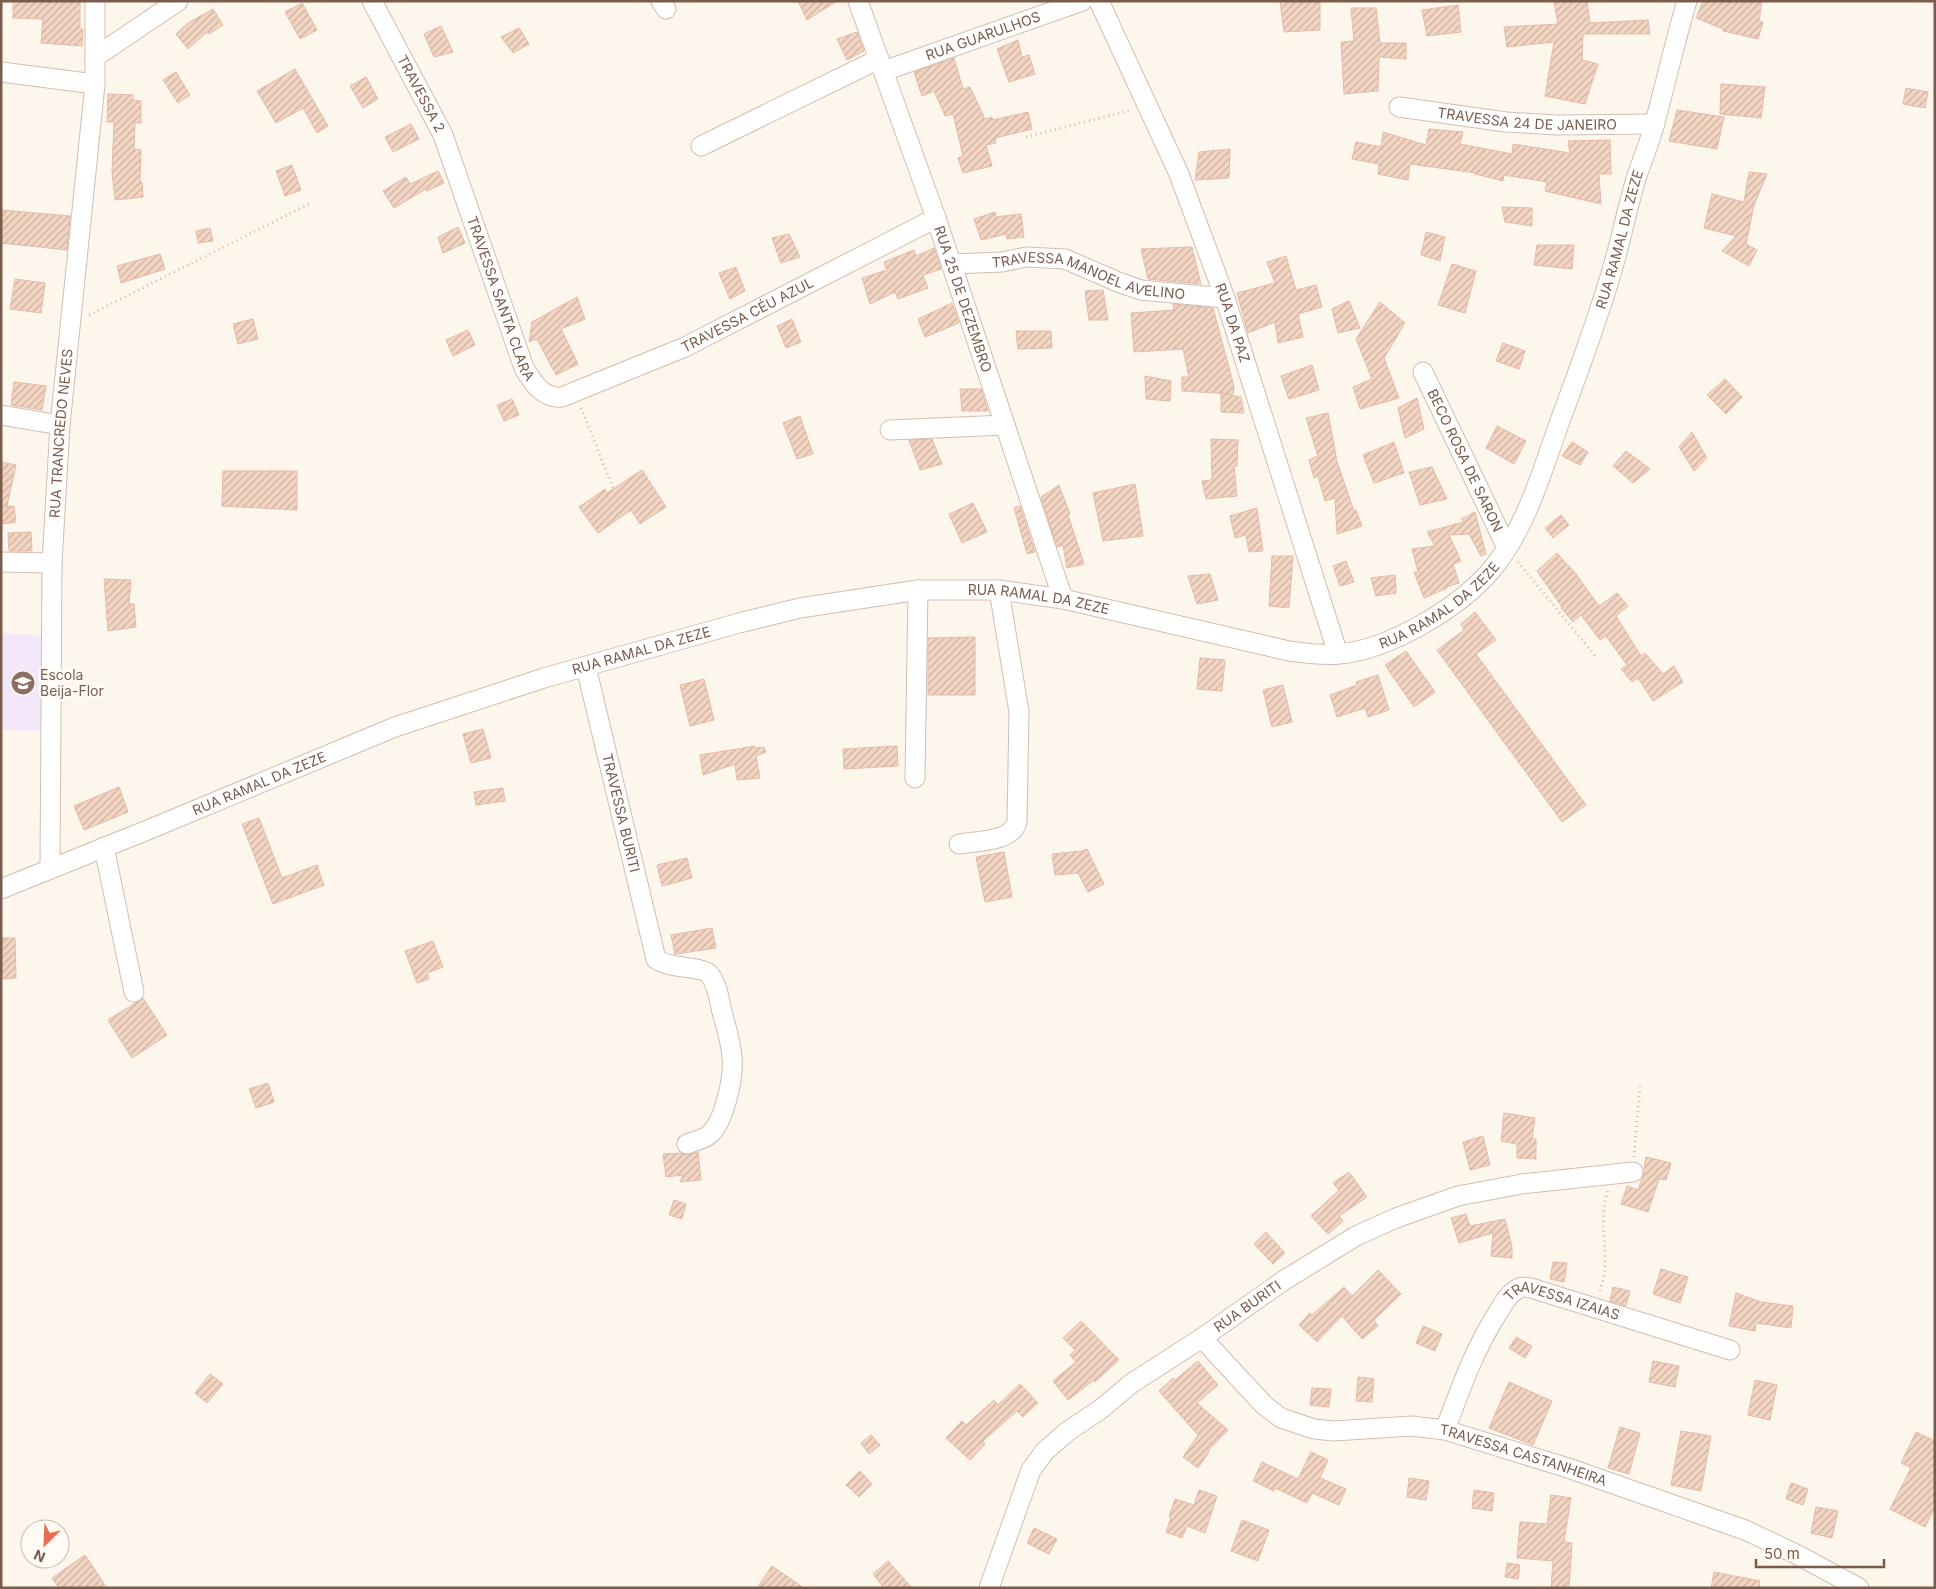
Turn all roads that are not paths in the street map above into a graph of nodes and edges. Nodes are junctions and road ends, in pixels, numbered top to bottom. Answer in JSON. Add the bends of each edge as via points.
{"nodes":[{"id":1,"x":95,"y":1,"type":"edge"},
{"id":2,"x":178,"y":1,"type":"edge"},
{"id":3,"x":372,"y":1,"type":"edge"},
{"id":4,"x":858,"y":1,"type":"edge"},
{"id":5,"x":1082,"y":1,"type":"edge"},
{"id":6,"x":1100,"y":1,"type":"edge"},
{"id":7,"x":1687,"y":1,"type":"edge"},
{"id":8,"x":94,"y":56,"type":"junction"},
{"id":9,"x":882,"y":65,"type":"junction"},
{"id":10,"x":1,"y":72,"type":"edge"},
{"id":11,"x":95,"y":84,"type":"junction"},
{"id":12,"x":1399,"y":107,"type":"dead end"},
{"id":13,"x":1655,"y":124,"type":"junction"},
{"id":14,"x":701,"y":146,"type":"dead end"},
{"id":15,"x":463,"y":189,"type":"joint"},
{"id":16,"x":936,"y":218,"type":"junction"},
{"id":17,"x":951,"y":264,"type":"junction"},
{"id":18,"x":1225,"y":298,"type":"junction"},
{"id":19,"x":1423,"y":372,"type":"dead end"},
{"id":20,"x":554,"y":398,"type":"joint"},
{"id":21,"x":1,"y":415,"type":"edge"},
{"id":22,"x":60,"y":425,"type":"junction"},
{"id":23,"x":1005,"y":425,"type":"junction"},
{"id":24,"x":890,"y":430,"type":"dead end"},
{"id":25,"x":1507,"y":548,"type":"junction"},
{"id":26,"x":1,"y":562,"type":"edge"},
{"id":27,"x":52,"y":563,"type":"junction"},
{"id":28,"x":918,"y":590,"type":"junction"},
{"id":29,"x":999,"y":590,"type":"junction"},
{"id":30,"x":1064,"y":599,"type":"junction"},
{"id":31,"x":1338,"y":654,"type":"junction"},
{"id":32,"x":586,"y":666,"type":"junction"},
{"id":33,"x":915,"y":778,"type":"dead end"},
{"id":34,"x":959,"y":844,"type":"dead end"},
{"id":35,"x":104,"y":847,"type":"junction"},
{"id":36,"x":50,"y":868,"type":"junction"},
{"id":37,"x":1,"y":889,"type":"edge"},
{"id":38,"x":134,"y":992,"type":"dead end"},
{"id":39,"x":687,"y":1144,"type":"dead end"},
{"id":40,"x":1624,"y":1173,"type":"road end"},
{"id":41,"x":1202,"y":1338,"type":"junction"},
{"id":42,"x":1730,"y":1350,"type":"dead end"},
{"id":43,"x":1445,"y":1430,"type":"junction"},
{"id":44,"x":989,"y":1588,"type":"edge"},
{"id":45,"x":1860,"y":1588,"type":"edge"}],
"edges":[{"from":1,"to":8,"type":"street","name":"RUA TRANCREDO NEVES"},
{"from":2,"to":8,"type":"street"},
{"from":3,"to":15,"type":"street","name":"TRAVESSA 2","via":[[443,135]]},
{"from":4,"to":9,"type":"street","name":"RUA 25 DE DEZEMBRO"},
{"from":5,"to":9,"type":"street","name":"RUA GUARULHOS"},
{"from":6,"to":18,"type":"street","name":"RUA DA PAZ","via":[[1179,174]]},
{"from":7,"to":13,"type":"street","name":"RUA RAMAL DA ZEZE"},
{"from":8,"to":11,"type":"street","name":"RUA TRANCREDO NEVES"},
{"from":9,"to":14,"type":"street","name":"RUA GUARULHOS"},
{"from":9,"to":16,"type":"street","name":"RUA 25 DE DEZEMBRO"},
{"from":10,"to":11,"type":"street"},
{"from":11,"to":22,"type":"street","name":"RUA TRANCREDO NEVES"},
{"from":12,"to":13,"type":"street","name":"TRAVESSA 24 DE JANEIRO","via":[[1506,122]]},
{"from":13,"to":25,"type":"street","name":"RUA RAMAL DA ZEZE","via":[[1576,377],[1525,513]]},
{"from":15,"to":20,"type":"street","name":"TRAVESSA SANTA CLARA","via":[[524,368],[534,384]]},
{"from":16,"to":17,"type":"street","name":"RUA 25 DE DEZEMBRO"},
{"from":16,"to":20,"type":"street","name":"TRAVESSA CÉU AZUL","via":[[685,347]]},
{"from":17,"to":18,"type":"street","name":"TRAVESSA MANOEL AVELINO","via":[[1002,262],[1026,257],[1065,258],[1141,290]]},
{"from":17,"to":23,"type":"street","name":"RUA 25 DE DEZEMBRO"},
{"from":18,"to":31,"type":"street","name":"RUA DA PAZ"},
{"from":19,"to":25,"type":"street","name":"BECO ROSA DE SARON"},
{"from":21,"to":22,"type":"street"},
{"from":22,"to":27,"type":"street","name":"RUA TRANCREDO NEVES"},
{"from":23,"to":24,"type":"street"},
{"from":23,"to":30,"type":"street","name":"RUA 25 DE DEZEMBRO"},
{"from":25,"to":31,"type":"street","name":"RUA RAMAL DA ZEZE","via":[[1481,580],[1425,623],[1389,640],[1355,652]]},
{"from":26,"to":27,"type":"street"},
{"from":27,"to":36,"type":"street","name":"RUA TRANCREDO NEVES"},
{"from":28,"to":29,"type":"street","name":"RUA RAMAL DA ZEZE"},
{"from":28,"to":32,"type":"street","name":"RUA RAMAL DA ZEZE","via":[[800,608]]},
{"from":28,"to":33,"type":"street"},
{"from":29,"to":30,"type":"street","name":"RUA RAMAL DA ZEZE"},
{"from":29,"to":34,"type":"street","via":[[1019,712],[1017,822],[1006,836]]},
{"from":30,"to":31,"type":"street","name":"RUA RAMAL DA ZEZE","via":[[1289,651]]},
{"from":32,"to":35,"type":"street","name":"RUA RAMAL DA ZEZE","via":[[395,727]]},
{"from":32,"to":39,"type":"street","name":"TRAVESSA BURITI","via":[[656,959],[667,965],[710,975],[719,998],[732,1058],[723,1116],[710,1134]]},
{"from":35,"to":36,"type":"street","name":"RUA RAMAL DA ZEZE"},
{"from":35,"to":38,"type":"street"},
{"from":36,"to":37,"type":"street","name":"RUA RAMAL DA ZEZE"},
{"from":40,"to":41,"type":"street","name":"RUA BURITI","via":[[1484,1190],[1396,1218],[1356,1236],[1320,1258]]},
{"from":41,"to":43,"type":"street","name":"TRAVESSA CASTANHEIRA","via":[[1264,1405],[1281,1418],[1334,1432],[1411,1426]]},
{"from":41,"to":44,"type":"street","name":"RUA BURITI","via":[[1132,1383],[1045,1451],[1031,1470]]},
{"from":42,"to":43,"type":"street","name":"TRAVESSA IZAIAS","via":[[1522,1287],[1507,1298],[1489,1327]]},
{"from":43,"to":45,"type":"street","name":"TRAVESSA CASTANHEIRA","via":[[1577,1471],[1745,1530]]}]}
